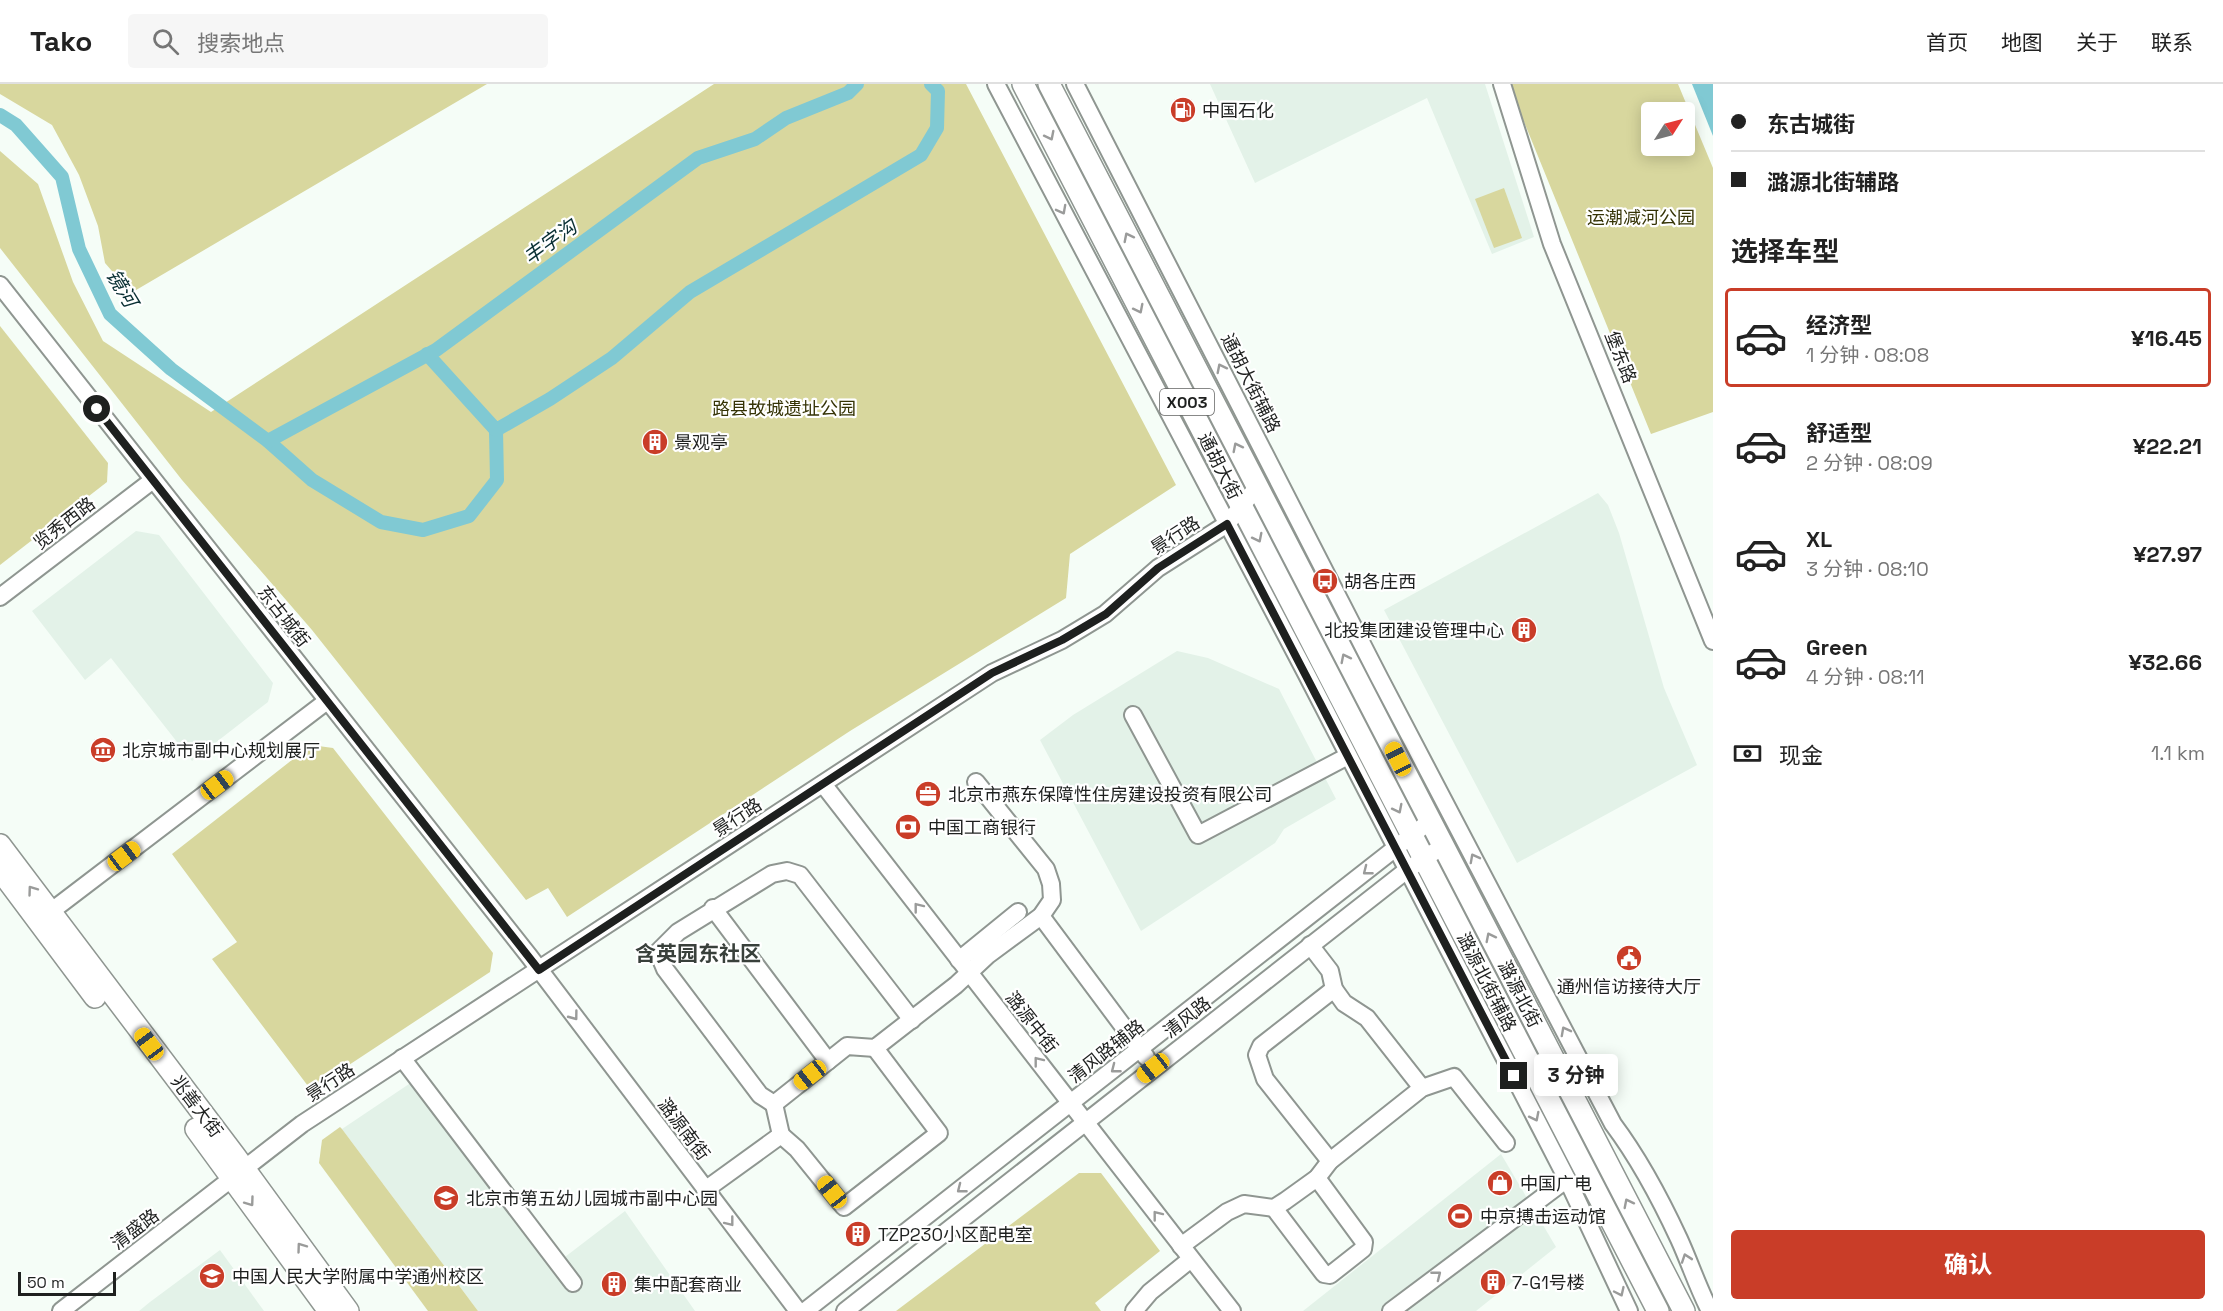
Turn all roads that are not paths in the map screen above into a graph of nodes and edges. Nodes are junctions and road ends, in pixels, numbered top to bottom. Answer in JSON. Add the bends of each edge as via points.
{"nodes":[{"id":1,"x":996,"y":84,"type":"edge"},
{"id":2,"x":1023,"y":84,"type":"edge"},
{"id":3,"x":1049,"y":84,"type":"edge"},
{"id":4,"x":1075,"y":84,"type":"edge"},
{"id":5,"x":1502,"y":84,"type":"edge"},
{"id":6,"x":0,"y":285,"type":"edge"},
{"id":7,"x":153,"y":480,"type":"junction"},
{"id":8,"x":1258,"y":486,"type":"junction"},
{"id":9,"x":1242,"y":506,"type":"junction"},
{"id":10,"x":1227,"y":524,"type":"junction"},
{"id":11,"x":0,"y":597,"type":"edge"},
{"id":12,"x":1713,"y":641,"type":"edge"},
{"id":13,"x":327,"y":702,"type":"junction"},
{"id":14,"x":1372,"y":710,"type":"joint"},
{"id":15,"x":1133,"y":715,"type":"dead end"},
{"id":16,"x":1353,"y":719,"type":"joint"},
{"id":17,"x":1348,"y":756,"type":"junction"},
{"id":18,"x":976,"y":782,"type":"dead end"},
{"id":19,"x":824,"y":784,"type":"junction"},
{"id":20,"x":1430,"y":821,"type":"junction"},
{"id":21,"x":1404,"y":842,"type":"junction"},
{"id":22,"x":0,"y":845,"type":"edge"},
{"id":23,"x":1443,"y":846,"type":"junction"},
{"id":24,"x":1415,"y":864,"type":"junction"},
{"id":25,"x":0,"y":870,"type":"edge"},
{"id":26,"x":713,"y":908,"type":"junction"},
{"id":27,"x":1018,"y":912,"type":"dead end"},
{"id":28,"x":1041,"y":916,"type":"junction"},
{"id":29,"x":43,"y":917,"type":"junction"},
{"id":30,"x":1310,"y":945,"type":"junction"},
{"id":31,"x":964,"y":966,"type":"junction"},
{"id":32,"x":539,"y":970,"type":"junction"},
{"id":33,"x":1334,"y":989,"type":"junction"},
{"id":34,"x":912,"y":1020,"type":"junction"},
{"id":35,"x":875,"y":1048,"type":"junction"},
{"id":36,"x":1140,"y":1049,"type":"junction"},
{"id":37,"x":402,"y":1058,"type":"junction"},
{"id":38,"x":828,"y":1061,"type":"junction"},
{"id":39,"x":1153,"y":1068,"type":"junction"},
{"id":40,"x":1422,"y":1088,"type":"junction"},
{"id":41,"x":774,"y":1104,"type":"junction"},
{"id":42,"x":1070,"y":1104,"type":"junction"},
{"id":43,"x":1084,"y":1121,"type":"junction"},
{"id":44,"x":780,"y":1135,"type":"junction"},
{"id":45,"x":1506,"y":1143,"type":"dead end"},
{"id":46,"x":1330,"y":1161,"type":"junction"},
{"id":47,"x":239,"y":1174,"type":"junction"},
{"id":48,"x":1317,"y":1178,"type":"junction"},
{"id":49,"x":1567,"y":1179,"type":"junction"},
{"id":50,"x":705,"y":1190,"type":"junction"},
{"id":51,"x":1274,"y":1208,"type":"junction"},
{"id":52,"x":1186,"y":1253,"type":"junction"},
{"id":53,"x":573,"y":1283,"type":"dead end"},
{"id":54,"x":61,"y":1311,"type":"edge"},
{"id":55,"x":329,"y":1311,"type":"edge"},
{"id":56,"x":348,"y":1311,"type":"edge"},
{"id":57,"x":798,"y":1311,"type":"edge"},
{"id":58,"x":806,"y":1311,"type":"edge"},
{"id":59,"x":845,"y":1311,"type":"edge"},
{"id":60,"x":1134,"y":1311,"type":"edge"},
{"id":61,"x":1232,"y":1311,"type":"edge"},
{"id":62,"x":1391,"y":1311,"type":"edge"},
{"id":63,"x":1629,"y":1311,"type":"edge"},
{"id":64,"x":1658,"y":1311,"type":"edge"},
{"id":65,"x":1684,"y":1311,"type":"edge"},
{"id":66,"x":1710,"y":1311,"type":"edge"}],
"edges":[{"from":1,"to":10,"type":"street","one_way":true},
{"from":2,"to":9,"type":"main road","name":"通胡大街","number":"X003","one_way":true},
{"from":8,"to":3,"type":"main road","name":"通胡大街","number":"X003","one_way":true},
{"from":66,"to":4,"type":"street","name":"通胡大街辅路","one_way":true,"via":[[1640,1160],[1613,1124]]},
{"from":5,"to":12,"type":"street","name":"堡东路","via":[[1552,244]]},
{"from":6,"to":7,"type":"street","name":"东古城街"},
{"from":7,"to":11,"type":"street","name":"览秀西路"},
{"from":7,"to":13,"type":"street","name":"东古城街"},
{"from":8,"to":9,"type":"street","name":"景行路"},
{"from":14,"to":8,"type":"main road","name":"通胡大街","number":"X003","one_way":true},
{"from":9,"to":10,"type":"street","name":"景行路"},
{"from":9,"to":16,"type":"main road","name":"通胡大街","number":"X003","one_way":true},
{"from":10,"to":17,"type":"street"},
{"from":10,"to":19,"type":"street","name":"景行路","via":[[1158,568],[1106,614],[992,673]]},
{"from":13,"to":29,"type":"street"},
{"from":13,"to":32,"type":"street","name":"东古城街"},
{"from":14,"to":20,"type":"main road","name":"潞源北街","number":"X003"},
{"from":15,"to":17,"type":"street","via":[[1198,836]]},
{"from":16,"to":21,"type":"main road","name":"潞源北街","number":"X003","one_way":true},
{"from":17,"to":21,"type":"street"},
{"from":18,"to":28,"type":"street","via":[[1046,870],[1052,884],[1052,900]]},
{"from":31,"to":19,"type":"street","name":"潞源中街","one_way":true},
{"from":19,"to":32,"type":"street","name":"景行路"},
{"from":20,"to":21,"type":"street","name":"清风路辅路"},
{"from":20,"to":23,"type":"main road","name":"潞源北街","number":"X003"},
{"from":21,"to":24,"type":"main road","name":"潞源北街","number":"X003"},
{"from":21,"to":36,"type":"street","name":"清风路辅路","one_way":true},
{"from":29,"to":22,"type":"main road","name":"兆善大街","one_way":true},
{"from":23,"to":24,"type":"street","name":"清风路"},
{"from":65,"to":23,"type":"main road","name":"潞源北街","number":"X003","one_way":true},
{"from":24,"to":30,"type":"street","name":"清风路"},
{"from":24,"to":49,"type":"street","name":"潞源北街辅路","one_way":true},
{"from":24,"to":64,"type":"main road","name":"潞源北街","number":"X003"},
{"from":25,"to":29,"type":"main road","name":"兆善大街"},
{"from":26,"to":34,"type":"street","via":[[772,874],[787,871],[800,875]]},
{"from":26,"to":38,"type":"street"},
{"from":26,"to":41,"type":"street","via":[[678,932],[658,952],[665,969],[760,1095]]},
{"from":27,"to":31,"type":"street"},
{"from":28,"to":31,"type":"street","via":[[988,955]]},
{"from":28,"to":36,"type":"street"},
{"from":29,"to":47,"type":"main road","name":"兆善大街"},
{"from":30,"to":33,"type":"street","via":[[1330,971]]},
{"from":30,"to":39,"type":"street","name":"清风路"},
{"from":31,"to":34,"type":"street"},
{"from":42,"to":31,"type":"street","name":"潞源中街","one_way":true},
{"from":32,"to":37,"type":"street","name":"景行路"},
{"from":32,"to":50,"type":"street","name":"潞源南街","one_way":true},
{"from":33,"to":40,"type":"street","via":[[1344,1003],[1367,1018]]},
{"from":33,"to":46,"type":"street","via":[[1261,1046],[1257,1055],[1265,1079]]},
{"from":34,"to":35,"type":"street"},
{"from":35,"to":38,"type":"street","via":[[847,1046]]},
{"from":35,"to":44,"type":"street","via":[[939,1133],[844,1207],[797,1149]]},
{"from":36,"to":39,"type":"street"},
{"from":36,"to":42,"type":"street","name":"清风路辅路","one_way":true},
{"from":37,"to":47,"type":"street","name":"景行路","via":[[302,1124]]},
{"from":37,"to":53,"type":"street"},
{"from":38,"to":41,"type":"street"},
{"from":39,"to":43,"type":"street","name":"清风路"},
{"from":40,"to":45,"type":"street","via":[[1454,1077]]},
{"from":40,"to":46,"type":"street"},
{"from":41,"to":44,"type":"street"},
{"from":42,"to":43,"type":"street","name":"潞源中街"},
{"from":42,"to":58,"type":"street","name":"清风路辅路","one_way":true},
{"from":52,"to":43,"type":"street","name":"潞源中街","one_way":true},
{"from":43,"to":59,"type":"street","name":"清风路"},
{"from":44,"to":50,"type":"street"},
{"from":46,"to":48,"type":"street"},
{"from":47,"to":54,"type":"street","name":"清盛路"},
{"from":47,"to":55,"type":"main road","name":"兆善大街","one_way":true},
{"from":56,"to":47,"type":"main road","name":"兆善大街","one_way":true},
{"from":48,"to":51,"type":"street"},
{"from":48,"to":51,"type":"street","via":[[1364,1242],[1363,1249],[1330,1275],[1324,1274]]},
{"from":62,"to":49,"type":"street","one_way":true},
{"from":49,"to":63,"type":"street","name":"潞源北街辅路","one_way":true},
{"from":50,"to":57,"type":"street","name":"潞源南街","one_way":true},
{"from":51,"to":52,"type":"street","via":[[1244,1204],[1227,1212]]},
{"from":52,"to":60,"type":"street"},
{"from":52,"to":61,"type":"street","name":"潞源中街"}]}
